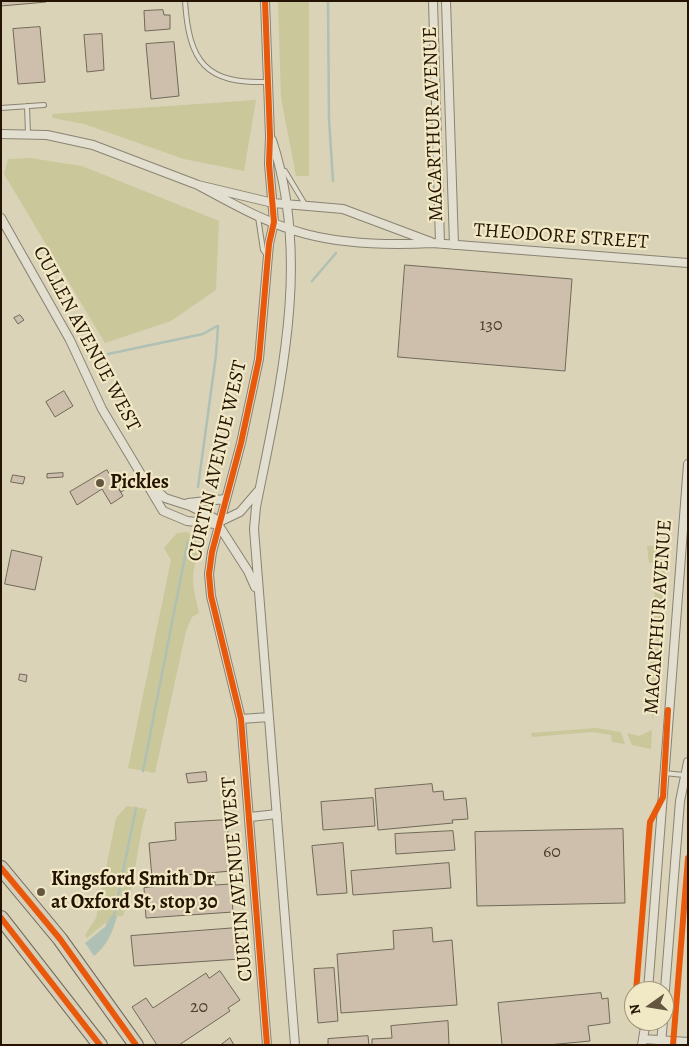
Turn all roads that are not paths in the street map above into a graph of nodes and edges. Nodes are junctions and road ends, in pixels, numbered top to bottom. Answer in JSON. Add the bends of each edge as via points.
{"nodes":[{"id":1,"x":185,"y":1,"type":"edge"},
{"id":2,"x":265,"y":1,"type":"edge"},
{"id":3,"x":433,"y":1,"type":"edge"},
{"id":4,"x":446,"y":1,"type":"edge"},
{"id":5,"x":268,"y":82,"type":"junction"},
{"id":6,"x":44,"y":105,"type":"dead end"},
{"id":7,"x":27,"y":106,"type":"junction"},
{"id":8,"x":1,"y":108,"type":"edge"},
{"id":9,"x":1,"y":134,"type":"edge"},
{"id":10,"x":28,"y":134,"type":"junction"},
{"id":11,"x":270,"y":136,"type":"junction"},
{"id":12,"x":279,"y":169,"type":"junction"},
{"id":13,"x":198,"y":185,"type":"junction"},
{"id":14,"x":273,"y":203,"type":"junction"},
{"id":15,"x":287,"y":205,"type":"junction"},
{"id":16,"x":307,"y":207,"type":"junction"},
{"id":17,"x":257,"y":215,"type":"junction"},
{"id":18,"x":1,"y":218,"type":"edge"},
{"id":19,"x":274,"y":222,"type":"junction"},
{"id":20,"x":290,"y":229,"type":"junction"},
{"id":21,"x":436,"y":243,"type":"junction"},
{"id":22,"x":454,"y":245,"type":"junction"},
{"id":23,"x":268,"y":257,"type":"junction"},
{"id":24,"x":688,"y":263,"type":"edge"},
{"id":25,"x":688,"y":464,"type":"edge"},
{"id":26,"x":143,"y":475,"type":"junction"},
{"id":27,"x":261,"y":484,"type":"junction"},
{"id":28,"x":225,"y":499,"type":"junction"},
{"id":29,"x":176,"y":501,"type":"junction"},
{"id":30,"x":218,"y":523,"type":"junction"},
{"id":31,"x":685,"y":525,"type":"edge"},
{"id":32,"x":258,"y":599,"type":"junction"},
{"id":33,"x":269,"y":717,"type":"junction"},
{"id":34,"x":241,"y":719,"type":"junction"},
{"id":35,"x":688,"y":762,"type":"edge"},
{"id":36,"x":664,"y":773,"type":"junction"},
{"id":37,"x":685,"y":775,"type":"junction"},
{"id":38,"x":277,"y":814,"type":"junction"},
{"id":39,"x":250,"y":816,"type":"junction"},
{"id":40,"x":1,"y":868,"type":"edge"},
{"id":41,"x":1,"y":918,"type":"edge"},
{"id":42,"x":649,"y":981,"type":"edge"},
{"id":43,"x":666,"y":981,"type":"edge"},
{"id":44,"x":643,"y":1042,"type":"edge"},
{"id":45,"x":661,"y":1042,"type":"edge"},
{"id":46,"x":688,"y":1042,"type":"edge"},
{"id":47,"x":100,"y":1045,"type":"edge"},
{"id":48,"x":136,"y":1045,"type":"edge"},
{"id":49,"x":268,"y":1045,"type":"edge"},
{"id":50,"x":295,"y":1045,"type":"edge"}],
"edges":[{"from":1,"to":5,"type":"lane","via":[[195,52],[210,69],[226,80]]},
{"from":2,"to":5,"type":"street","name":"CURTIN AVENUE WEST"},
{"from":3,"to":21,"type":"street","name":"MACARTHUR AVENUE"},
{"from":4,"to":22,"type":"street","name":"MACARTHUR AVENUE"},
{"from":5,"to":11,"type":"street","name":"CURTIN AVENUE WEST"},
{"from":6,"to":7,"type":"lane"},
{"from":7,"to":8,"type":"lane"},
{"from":7,"to":10,"type":"lane"},
{"from":9,"to":10,"type":"street","name":"THEODORE STREET"},
{"from":10,"to":13,"type":"street","name":"THEODORE STREET","via":[[93,145]]},
{"from":11,"to":12,"type":"street","name":"CURTIN AVENUE WEST"},
{"from":11,"to":14,"type":"street","name":"CURTIN AVENUE WEST"},
{"from":12,"to":15,"type":"street","name":"CURTIN AVENUE WEST"},
{"from":12,"to":16,"type":"lane","via":[[285,171]]},
{"from":13,"to":14,"type":"street","name":"THEODORE STREET"},
{"from":13,"to":17,"type":"street","name":"THEODORE STREET"},
{"from":14,"to":15,"type":"street","name":"THEODORE STREET"},
{"from":14,"to":19,"type":"street","name":"CURTIN AVENUE WEST"},
{"from":15,"to":16,"type":"street","name":"THEODORE STREET"},
{"from":15,"to":20,"type":"street","name":"CURTIN AVENUE WEST"},
{"from":16,"to":21,"type":"street","name":"THEODORE STREET","via":[[345,210]]},
{"from":17,"to":19,"type":"street","name":"THEODORE STREET"},
{"from":17,"to":23,"type":"lane","via":[[263,250]]},
{"from":18,"to":26,"type":"street","name":"CULLEN AVENUE WEST","via":[[70,340],[102,409]]},
{"from":19,"to":20,"type":"street","name":"THEODORE STREET"},
{"from":19,"to":23,"type":"street","name":"CURTIN AVENUE WEST"},
{"from":20,"to":21,"type":"street","name":"THEODORE STREET","via":[[330,238]]},
{"from":20,"to":27,"type":"street","name":"CURTIN AVENUE WEST","via":[[288,340]]},
{"from":21,"to":22,"type":"street","name":"THEODORE STREET"},
{"from":22,"to":24,"type":"street","name":"THEODORE STREET"},
{"from":23,"to":28,"type":"street","name":"CURTIN AVENUE WEST","via":[[258,359],[241,443]]},
{"from":25,"to":31,"type":"street","name":"MACARTHUR AVENUE"},
{"from":26,"to":29,"type":"street","name":"CULLEN AVENUE WEST","via":[[162,496]]},
{"from":26,"to":30,"type":"street","name":"CULLEN AVENUE WEST","via":[[166,514],[196,523]]},
{"from":27,"to":30,"type":"street","via":[[243,509]]},
{"from":27,"to":32,"type":"street","name":"CURTIN AVENUE WEST","via":[[254,528]]},
{"from":28,"to":29,"type":"street","via":[[193,503]]},
{"from":28,"to":30,"type":"street","name":"CURTIN AVENUE WEST"},
{"from":29,"to":30,"type":"street","name":"CULLEN AVENUE WEST","via":[[206,513]]},
{"from":30,"to":32,"type":"street","name":"CULLEN AVENUE WEST","via":[[251,577]]},
{"from":30,"to":34,"type":"street","name":"CURTIN AVENUE WEST","via":[[209,580]]},
{"from":31,"to":36,"type":"street","name":"MACARTHUR AVENUE"},
{"from":32,"to":33,"type":"street","name":"CURTIN AVENUE WEST"},
{"from":33,"to":34,"type":"street"},
{"from":33,"to":38,"type":"street","name":"CURTIN AVENUE WEST"},
{"from":34,"to":39,"type":"street","name":"CURTIN AVENUE WEST"},
{"from":35,"to":37,"type":"street"},
{"from":36,"to":37,"type":"lane"},
{"from":36,"to":42,"type":"street","name":"MACARTHUR AVENUE"},
{"from":37,"to":43,"type":"street","via":[[680,801]]},
{"from":38,"to":39,"type":"street","name":"CURTIN AVENUE WEST"},
{"from":38,"to":50,"type":"street","name":"CURTIN AVENUE WEST"},
{"from":39,"to":49,"type":"street","name":"CURTIN AVENUE WEST"},
{"from":40,"to":48,"type":"highway","via":[[60,939]]},
{"from":41,"to":47,"type":"highway"},
{"from":44,"to":45,"type":"street"},
{"from":45,"to":46,"type":"street"}]}
